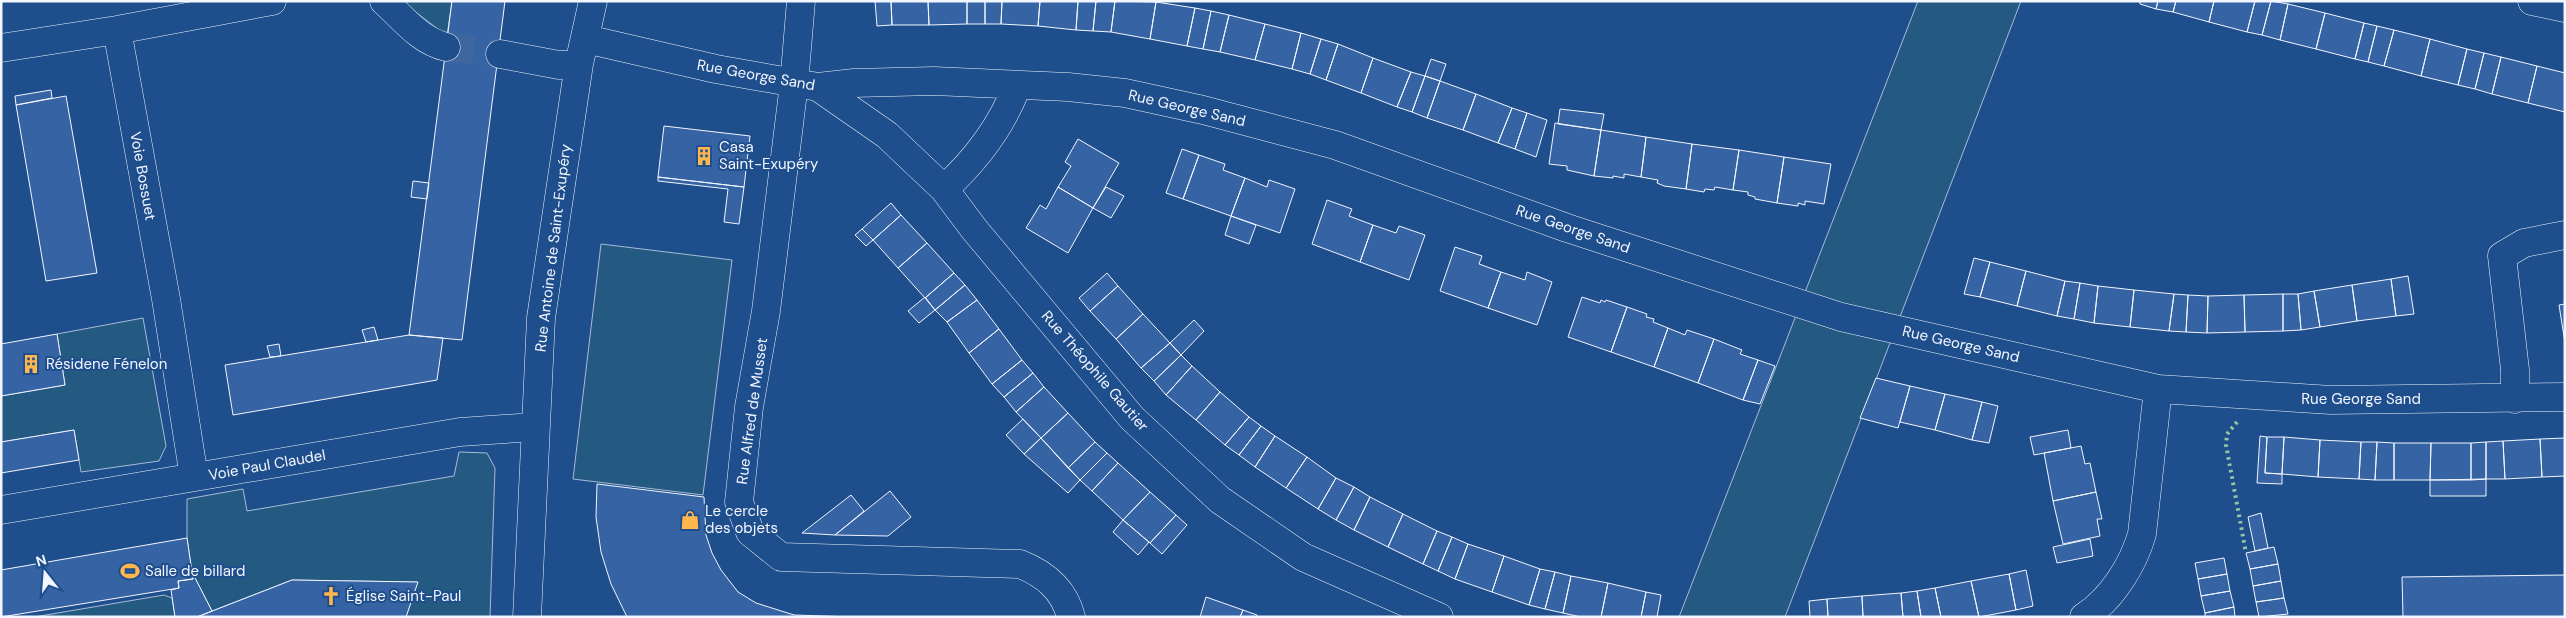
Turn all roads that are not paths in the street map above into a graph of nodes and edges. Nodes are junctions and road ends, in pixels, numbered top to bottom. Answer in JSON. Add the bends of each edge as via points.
{"nodes":[{"id":1,"x":272,"y":1,"type":"edge"},
{"id":2,"x":384,"y":1,"type":"edge"},
{"id":3,"x":593,"y":1,"type":"edge"},
{"id":4,"x":800,"y":1,"type":"edge"},
{"id":5,"x":2532,"y":1,"type":"edge"},
{"id":6,"x":2565,"y":8,"type":"edge"},
{"id":7,"x":117,"y":30,"type":"junction"},
{"id":8,"x":440,"y":45,"type":"tunnel mouth"},
{"id":9,"x":1,"y":48,"type":"edge"},
{"id":10,"x":582,"y":52,"type":"junction"},
{"id":11,"x":500,"y":54,"type":"tunnel mouth"},
{"id":12,"x":890,"y":81,"type":"junction"},
{"id":13,"x":806,"y":86,"type":"junction"},
{"id":14,"x":1017,"y":86,"type":"junction"},
{"id":15,"x":873,"y":125,"type":"junction"},
{"id":16,"x":944,"y":189,"type":"junction"},
{"id":17,"x":2565,"y":236,"type":"edge"},
{"id":18,"x":2158,"y":389,"type":"junction"},
{"id":19,"x":2565,"y":396,"type":"edge"},
{"id":20,"x":2515,"y":398,"type":"junction"},
{"id":21,"x":534,"y":427,"type":"junction"},
{"id":22,"x":194,"y":477,"type":"junction"},
{"id":23,"x":1,"y":510,"type":"edge"},
{"id":24,"x":527,"y":617,"type":"edge"},
{"id":25,"x":1071,"y":617,"type":"edge"},
{"id":26,"x":1439,"y":617,"type":"edge"},
{"id":27,"x":2084,"y":617,"type":"edge"}],
"edges":[{"from":1,"to":7,"type":"street"},
{"from":2,"to":8,"type":"street","via":[[413,30]]},
{"from":3,"to":10,"type":"street","name":"Rue Antoine de Saint-Exupéry"},
{"from":4,"to":13,"type":"street","name":"Rue Alfred de Musset"},
{"from":5,"to":6,"type":"street"},
{"from":7,"to":9,"type":"street"},
{"from":7,"to":22,"type":"street","name":"Voie Bossuet","via":[[166,299]]},
{"from":10,"to":11,"type":"street","name":"Rue George Sand","via":[[559,66]]},
{"from":10,"to":13,"type":"street","name":"Rue George Sand","via":[[629,50]]},
{"from":10,"to":21,"type":"street","name":"Rue Antoine de Saint-Exupéry","via":[[541,318]]},
{"from":12,"to":13,"type":"street","name":"Rue George Sand"},
{"from":12,"to":14,"type":"street","name":"Rue George Sand","via":[[980,82]]},
{"from":12,"to":15,"type":"street"},
{"from":13,"to":15,"type":"street","name":"Rue Théophile Gautier"},
{"from":13,"to":25,"type":"street","name":"Rue Alfred de Musset","via":[[749,407],[739,502],[750,532],[781,557],[1020,564],[1053,583]]},
{"from":14,"to":16,"type":"street","via":[[1000,123]]},
{"from":14,"to":18,"type":"street","name":"Rue George Sand","via":[[1125,93],[1336,145],[1567,228],[1841,317]]},
{"from":15,"to":16,"type":"street","name":"Rue Théophile Gautier"},
{"from":16,"to":26,"type":"street","name":"Rue Théophile Gautier","via":[[1132,418],[1220,500],[1303,557]]},
{"from":17,"to":20,"type":"street","via":[[2524,243],[2502,256],[2515,370]]},
{"from":18,"to":20,"type":"street","name":"Rue George Sand","via":[[2331,400]]},
{"from":18,"to":27,"type":"street","via":[[2142,534],[2137,552],[2122,577],[2094,611]]},
{"from":19,"to":20,"type":"street","name":"Rue George Sand"},
{"from":21,"to":22,"type":"street","name":"Voie Paul Claudel","via":[[460,432]]},
{"from":21,"to":24,"type":"street","name":"Rue Antoine de Saint-Exupéry"},
{"from":22,"to":23,"type":"street","name":"Voie Paul Claudel"}]}
